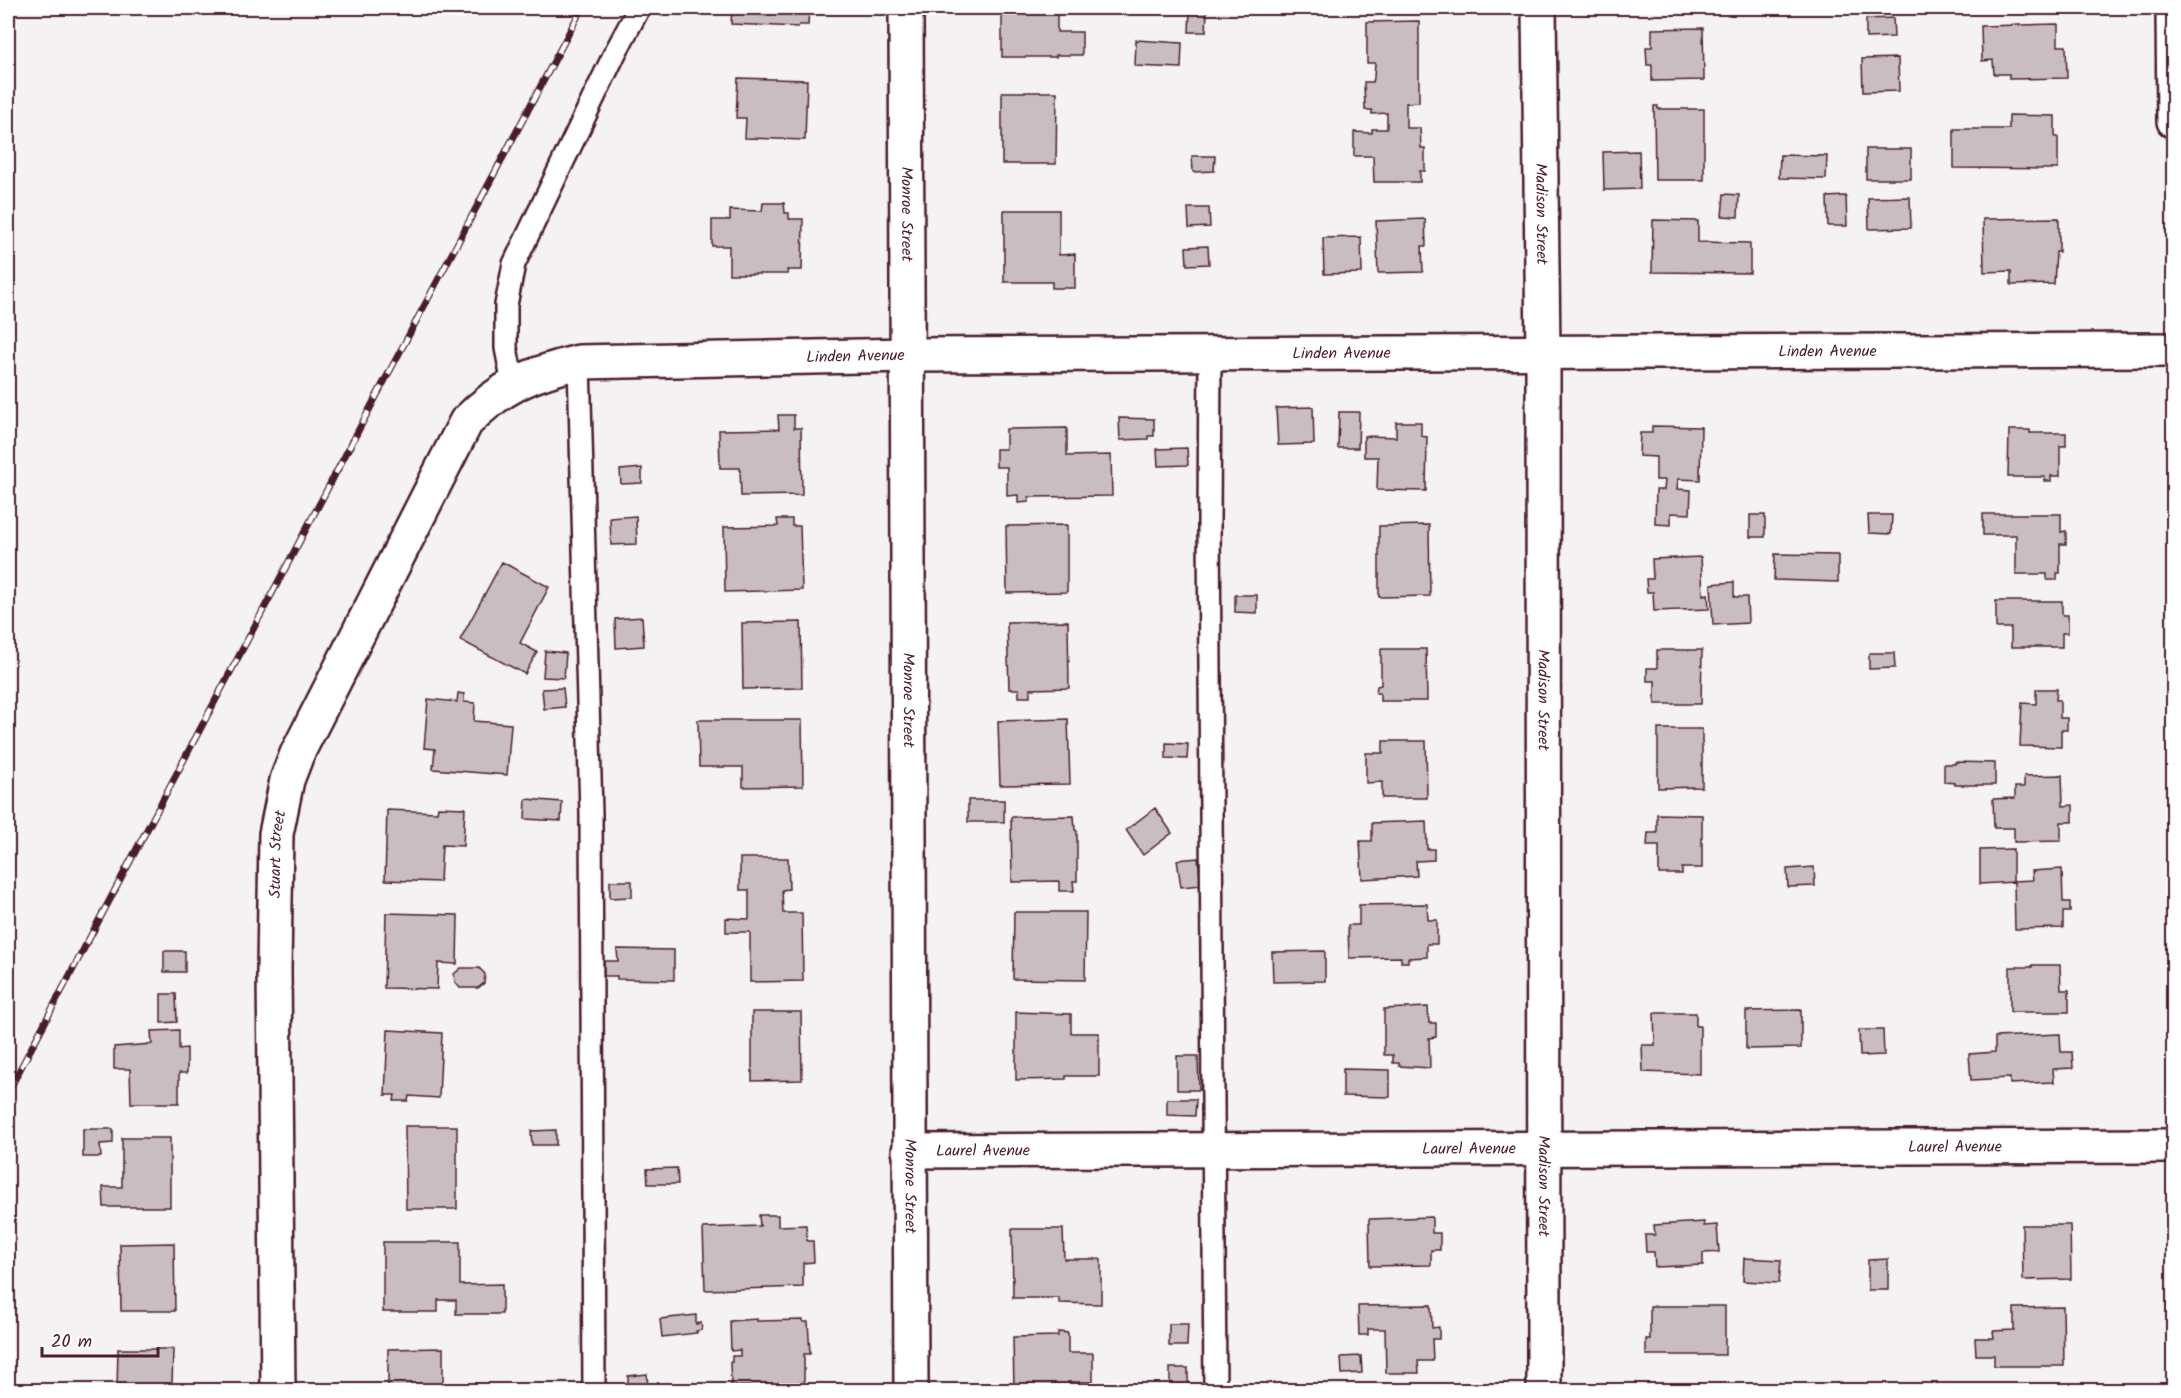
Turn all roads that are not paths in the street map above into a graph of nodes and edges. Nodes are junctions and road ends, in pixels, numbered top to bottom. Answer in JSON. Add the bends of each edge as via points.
{"nodes":[{"id":1,"x":639,"y":8,"type":"edge"},
{"id":2,"x":906,"y":8,"type":"edge"},
{"id":3,"x":1539,"y":8,"type":"edge"},
{"id":4,"x":2173,"y":8,"type":"edge"},
{"id":5,"x":2174,"y":121,"type":"edge"},
{"id":6,"x":2174,"y":350,"type":"edge"},
{"id":7,"x":1210,"y":354,"type":"junction"},
{"id":8,"x":1543,"y":354,"type":"junction"},
{"id":9,"x":908,"y":355,"type":"junction"},
{"id":10,"x":579,"y":362,"type":"junction"},
{"id":11,"x":513,"y":384,"type":"junction"},
{"id":12,"x":2174,"y":1146,"type":"edge"},
{"id":13,"x":1212,"y":1149,"type":"junction"},
{"id":14,"x":1544,"y":1149,"type":"junction"},
{"id":15,"x":909,"y":1151,"type":"junction"},
{"id":16,"x":278,"y":1390,"type":"edge"},
{"id":17,"x":594,"y":1390,"type":"edge"},
{"id":18,"x":911,"y":1390,"type":"edge"},
{"id":19,"x":1215,"y":1390,"type":"edge"},
{"id":20,"x":1544,"y":1390,"type":"edge"}],
"edges":[{"from":1,"to":11,"type":"lane","via":[[514,264],[506,305],[506,348]]},
{"from":2,"to":9,"type":"street","name":"Monroe Street"},
{"from":3,"to":8,"type":"street","name":"Madison Street"},
{"from":4,"to":5,"type":"street"},
{"from":6,"to":8,"type":"street","name":"Linden Avenue"},
{"from":7,"to":8,"type":"street","name":"Linden Avenue"},
{"from":7,"to":9,"type":"street","name":"Linden Avenue"},
{"from":7,"to":13,"type":"lane"},
{"from":8,"to":14,"type":"street","name":"Madison Street"},
{"from":9,"to":10,"type":"street","name":"Linden Avenue"},
{"from":9,"to":15,"type":"street","name":"Monroe Street"},
{"from":10,"to":11,"type":"street","name":"Linden Avenue"},
{"from":10,"to":17,"type":"lane","via":[[591,814]]},
{"from":11,"to":16,"type":"street","name":"Stuart Street","via":[[466,422],[287,780],[276,834]]},
{"from":12,"to":14,"type":"street","name":"Laurel Avenue"},
{"from":13,"to":14,"type":"street","name":"Laurel Avenue"},
{"from":13,"to":15,"type":"street","name":"Laurel Avenue"},
{"from":13,"to":19,"type":"lane"},
{"from":14,"to":20,"type":"street","name":"Madison Street"},
{"from":15,"to":18,"type":"street","name":"Monroe Street"}]}
